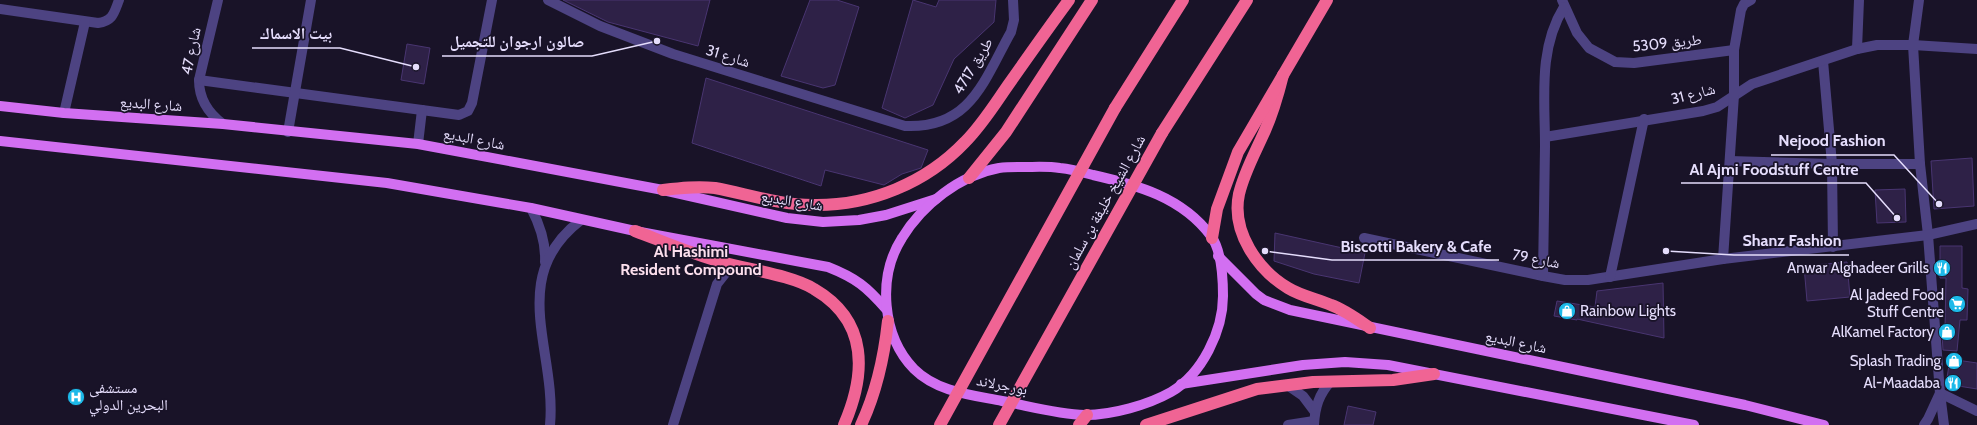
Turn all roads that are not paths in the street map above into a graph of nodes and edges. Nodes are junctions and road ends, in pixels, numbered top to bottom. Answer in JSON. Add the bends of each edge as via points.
{"nodes":[{"id":1,"x":119,"y":0,"type":"edge"},
{"id":2,"x":218,"y":0,"type":"edge"},
{"id":3,"x":311,"y":0,"type":"edge"},
{"id":4,"x":492,"y":0,"type":"edge"},
{"id":5,"x":548,"y":0,"type":"edge"},
{"id":6,"x":1013,"y":0,"type":"edge"},
{"id":7,"x":1069,"y":0,"type":"edge"},
{"id":8,"x":1092,"y":0,"type":"edge"},
{"id":9,"x":1183,"y":0,"type":"edge"},
{"id":10,"x":1247,"y":0,"type":"edge"},
{"id":11,"x":1327,"y":0,"type":"edge"},
{"id":12,"x":1751,"y":0,"type":"edge"},
{"id":13,"x":1858,"y":0,"type":"edge"},
{"id":14,"x":1919,"y":0,"type":"edge"},
{"id":15,"x":1563,"y":3,"type":"edge"},
{"id":16,"x":0,"y":10,"type":"edge"},
{"id":17,"x":85,"y":22,"type":"junction"},
{"id":18,"x":1914,"y":45,"type":"junction"},
{"id":19,"x":1857,"y":49,"type":"junction"},
{"id":20,"x":1977,"y":49,"type":"edge"},
{"id":21,"x":1734,"y":50,"type":"junction"},
{"id":22,"x":1823,"y":61,"type":"junction"},
{"id":23,"x":1283,"y":75,"type":"junction"},
{"id":24,"x":199,"y":80,"type":"junction"},
{"id":25,"x":293,"y":94,"type":"junction"},
{"id":26,"x":1734,"y":95,"type":"junction"},
{"id":27,"x":0,"y":106,"type":"edge"},
{"id":28,"x":422,"y":110,"type":"junction"},
{"id":29,"x":64,"y":113,"type":"junction"},
{"id":30,"x":1644,"y":120,"type":"junction"},
{"id":31,"x":223,"y":124,"type":"junction"},
{"id":32,"x":905,"y":126,"type":"joint"},
{"id":33,"x":288,"y":132,"type":"junction"},
{"id":34,"x":1545,"y":137,"type":"junction"},
{"id":35,"x":0,"y":141,"type":"edge"},
{"id":36,"x":418,"y":144,"type":"junction"},
{"id":37,"x":1730,"y":161,"type":"junction"},
{"id":38,"x":1832,"y":164,"type":"junction"},
{"id":39,"x":1920,"y":164,"type":"junction"},
{"id":40,"x":969,"y":178,"type":"junction"},
{"id":41,"x":663,"y":190,"type":"junction"},
{"id":42,"x":936,"y":199,"type":"junction"},
{"id":43,"x":531,"y":208,"type":"junction"},
{"id":44,"x":581,"y":220,"type":"junction"},
{"id":45,"x":1977,"y":224,"type":"edge"},
{"id":46,"x":635,"y":231,"type":"junction"},
{"id":47,"x":1928,"y":235,"type":"junction"},
{"id":48,"x":1212,"y":238,"type":"junction"},
{"id":49,"x":1364,"y":238,"type":"dead end"},
{"id":50,"x":1833,"y":246,"type":"junction"},
{"id":51,"x":1218,"y":256,"type":"junction"},
{"id":52,"x":1723,"y":260,"type":"junction"},
{"id":53,"x":716,"y":261,"type":"junction"},
{"id":54,"x":732,"y":265,"type":"junction"},
{"id":55,"x":545,"y":266,"type":"junction"},
{"id":56,"x":1543,"y":276,"type":"junction"},
{"id":57,"x":1610,"y":277,"type":"junction"},
{"id":58,"x":718,"y":281,"type":"junction"},
{"id":59,"x":886,"y":309,"type":"junction"},
{"id":60,"x":888,"y":321,"type":"junction"},
{"id":61,"x":1370,"y":328,"type":"junction"},
{"id":62,"x":1434,"y":374,"type":"junction"},
{"id":63,"x":1331,"y":381,"type":"junction"},
{"id":64,"x":1180,"y":384,"type":"junction"},
{"id":65,"x":1287,"y":385,"type":"junction"},
{"id":66,"x":1940,"y":392,"type":"junction"},
{"id":67,"x":1977,"y":411,"type":"edge"},
{"id":68,"x":1087,"y":415,"type":"junction"},
{"id":69,"x":1314,"y":419,"type":"edge"},
{"id":70,"x":550,"y":425,"type":"edge"},
{"id":71,"x":673,"y":425,"type":"edge"},
{"id":72,"x":844,"y":425,"type":"edge"},
{"id":73,"x":861,"y":425,"type":"edge"},
{"id":74,"x":940,"y":425,"type":"edge"},
{"id":75,"x":1000,"y":425,"type":"edge"},
{"id":76,"x":1079,"y":425,"type":"edge"},
{"id":77,"x":1146,"y":425,"type":"edge"},
{"id":78,"x":1288,"y":425,"type":"edge"},
{"id":79,"x":1694,"y":425,"type":"edge"},
{"id":80,"x":1824,"y":425,"type":"edge"},
{"id":81,"x":1924,"y":425,"type":"edge"},
{"id":82,"x":1944,"y":425,"type":"edge"}],
"edges":[{"from":1,"to":17,"type":"street","via":[[108,22]]},
{"from":2,"to":24,"type":"street","name":"شارع 47"},
{"from":3,"to":25,"type":"street"},
{"from":4,"to":28,"type":"street","via":[[471,107],[459,115]]},
{"from":5,"to":32,"type":"street","name":"شارع 31","via":[[600,26],[673,54]]},
{"from":6,"to":32,"type":"street","name":"طريق 4717","via":[[1014,20],[1010,32],[977,93],[968,104],[958,113],[939,122],[919,127]]},
{"from":7,"to":41,"type":"highway","via":[[983,121],[965,142],[948,158],[907,185],[859,200],[813,205],[786,203],[714,188]]},
{"from":8,"to":40,"type":"highway","via":[[1006,132]]},
{"from":9,"to":74,"type":"highway","bridge":true,"via":[[1115,108]]},
{"from":10,"to":75,"type":"highway","name":"شارع الشيخ خليفة بن سلمان","bridge":true,"via":[[1162,133]]},
{"from":11,"to":23,"type":"highway"},
{"from":12,"to":21,"type":"street","via":[[1744,4],[1741,10]]},
{"from":13,"to":19,"type":"street"},
{"from":14,"to":18,"type":"street"},
{"from":15,"to":21,"type":"street","name":"طريق 5309","via":[[1577,33],[1589,48],[1615,62],[1634,63]]},
{"from":15,"to":34,"type":"street","via":[[1546,54],[1543,87]]},
{"from":16,"to":17,"type":"street"},
{"from":17,"to":29,"type":"street"},
{"from":18,"to":19,"type":"street","name":"شارع 31","via":[[1877,45]]},
{"from":18,"to":20,"type":"street","name":"شارع 31"},
{"from":18,"to":39,"type":"street"},
{"from":19,"to":22,"type":"street","name":"شارع 31"},
{"from":21,"to":26,"type":"street"},
{"from":22,"to":26,"type":"street","name":"شارع 31","via":[[1752,84]]},
{"from":22,"to":38,"type":"street"},
{"from":23,"to":48,"type":"highway","via":[[1231,168],[1217,209]]},
{"from":23,"to":61,"type":"highway","via":[[1271,115],[1245,175],[1239,196],[1239,218],[1245,240],[1256,260],[1271,277],[1290,289],[1351,314]]},
{"from":24,"to":25,"type":"street"},
{"from":24,"to":31,"type":"street","name":"شارع 47","via":[[199,89],[205,105]]},
{"from":25,"to":28,"type":"street"},
{"from":25,"to":33,"type":"street"},
{"from":26,"to":30,"type":"street","name":"شارع 31","via":[[1717,107],[1703,111]]},
{"from":26,"to":37,"type":"street"},
{"from":27,"to":29,"type":"main road","name":"شارع البديع"},
{"from":28,"to":36,"type":"street"},
{"from":29,"to":31,"type":"main road","name":"شارع البديع"},
{"from":30,"to":34,"type":"street","name":"شارع 31"},
{"from":30,"to":57,"type":"street"},
{"from":31,"to":33,"type":"main road","name":"شارع البديع"},
{"from":33,"to":36,"type":"main road","name":"شارع البديع"},
{"from":34,"to":56,"type":"street"},
{"from":35,"to":43,"type":"main road","via":[[387,183]]},
{"from":36,"to":41,"type":"main road","name":"شارع البديع"},
{"from":37,"to":38,"type":"street"},
{"from":37,"to":52,"type":"street"},
{"from":38,"to":39,"type":"street"},
{"from":38,"to":50,"type":"street"},
{"from":39,"to":47,"type":"street"},
{"from":40,"to":42,"type":"main road","name":"بورجرلاند"},
{"from":40,"to":48,"type":"main road","name":"بورجرلاند","via":[[998,168],[1023,166],[1060,168],[1111,179],[1150,190],[1175,204]]},
{"from":41,"to":42,"type":"main road","name":"شارع البديع","via":[[787,218],[823,222],[886,215]]},
{"from":42,"to":59,"type":"main road","name":"بورجرلاند","via":[[919,214],[898,243],[888,274]]},
{"from":43,"to":44,"type":"main road"},
{"from":43,"to":55,"type":"street","via":[[544,239]]},
{"from":44,"to":46,"type":"main road"},
{"from":44,"to":55,"type":"street","via":[[558,241]]},
{"from":45,"to":47,"type":"street","name":"شارع 79"},
{"from":46,"to":53,"type":"highway"},
{"from":46,"to":59,"type":"main road","via":[[828,267],[867,288]]},
{"from":47,"to":50,"type":"street","name":"شارع 79"},
{"from":47,"to":66,"type":"street"},
{"from":48,"to":51,"type":"main road","name":"بورجرلاند"},
{"from":49,"to":56,"type":"street","name":"شارع 79"},
{"from":50,"to":52,"type":"street","name":"شارع 79"},
{"from":51,"to":61,"type":"main road","name":"شارع البديع","via":[[1248,288],[1264,300],[1290,310]]},
{"from":51,"to":64,"type":"main road","name":"بورجرلاند","via":[[1223,296],[1216,336],[1195,370]]},
{"from":52,"to":57,"type":"street","name":"شارع 79"},
{"from":53,"to":54,"type":"highway"},
{"from":53,"to":58,"type":"street"},
{"from":54,"to":58,"type":"street"},
{"from":54,"to":72,"type":"highway","via":[[814,288],[843,315],[859,349],[860,367],[857,388]]},
{"from":55,"to":70,"type":"street","via":[[539,308],[552,406]]},
{"from":56,"to":57,"type":"street","name":"شارع 79","via":[[1566,280]]},
{"from":58,"to":71,"type":"street"},
{"from":59,"to":60,"type":"main road","name":"بورجرلاند"},
{"from":60,"to":68,"type":"main road","name":"بورجرلاند","via":[[896,341],[914,369],[932,382],[950,390],[1064,413]]},
{"from":60,"to":73,"type":"highway","via":[[877,388]]},
{"from":61,"to":80,"type":"main road","name":"شارع البديع","via":[[1745,405]]},
{"from":62,"to":63,"type":"highway","via":[[1392,380]]},
{"from":62,"to":64,"type":"main road","via":[[1388,365],[1344,362],[1277,368]]},
{"from":62,"to":79,"type":"main road"},
{"from":63,"to":65,"type":"highway"},
{"from":63,"to":69,"type":"street","via":[[1321,395]]},
{"from":64,"to":68,"type":"main road","name":"بورجرلاند","via":[[1172,392],[1139,406]]},
{"from":65,"to":69,"type":"street","via":[[1303,396]]},
{"from":65,"to":77,"type":"highway","via":[[1257,389]]},
{"from":66,"to":67,"type":"street"},
{"from":66,"to":81,"type":"street"},
{"from":66,"to":82,"type":"street"},
{"from":68,"to":76,"type":"highway"},
{"from":69,"to":78,"type":"street"}]}
